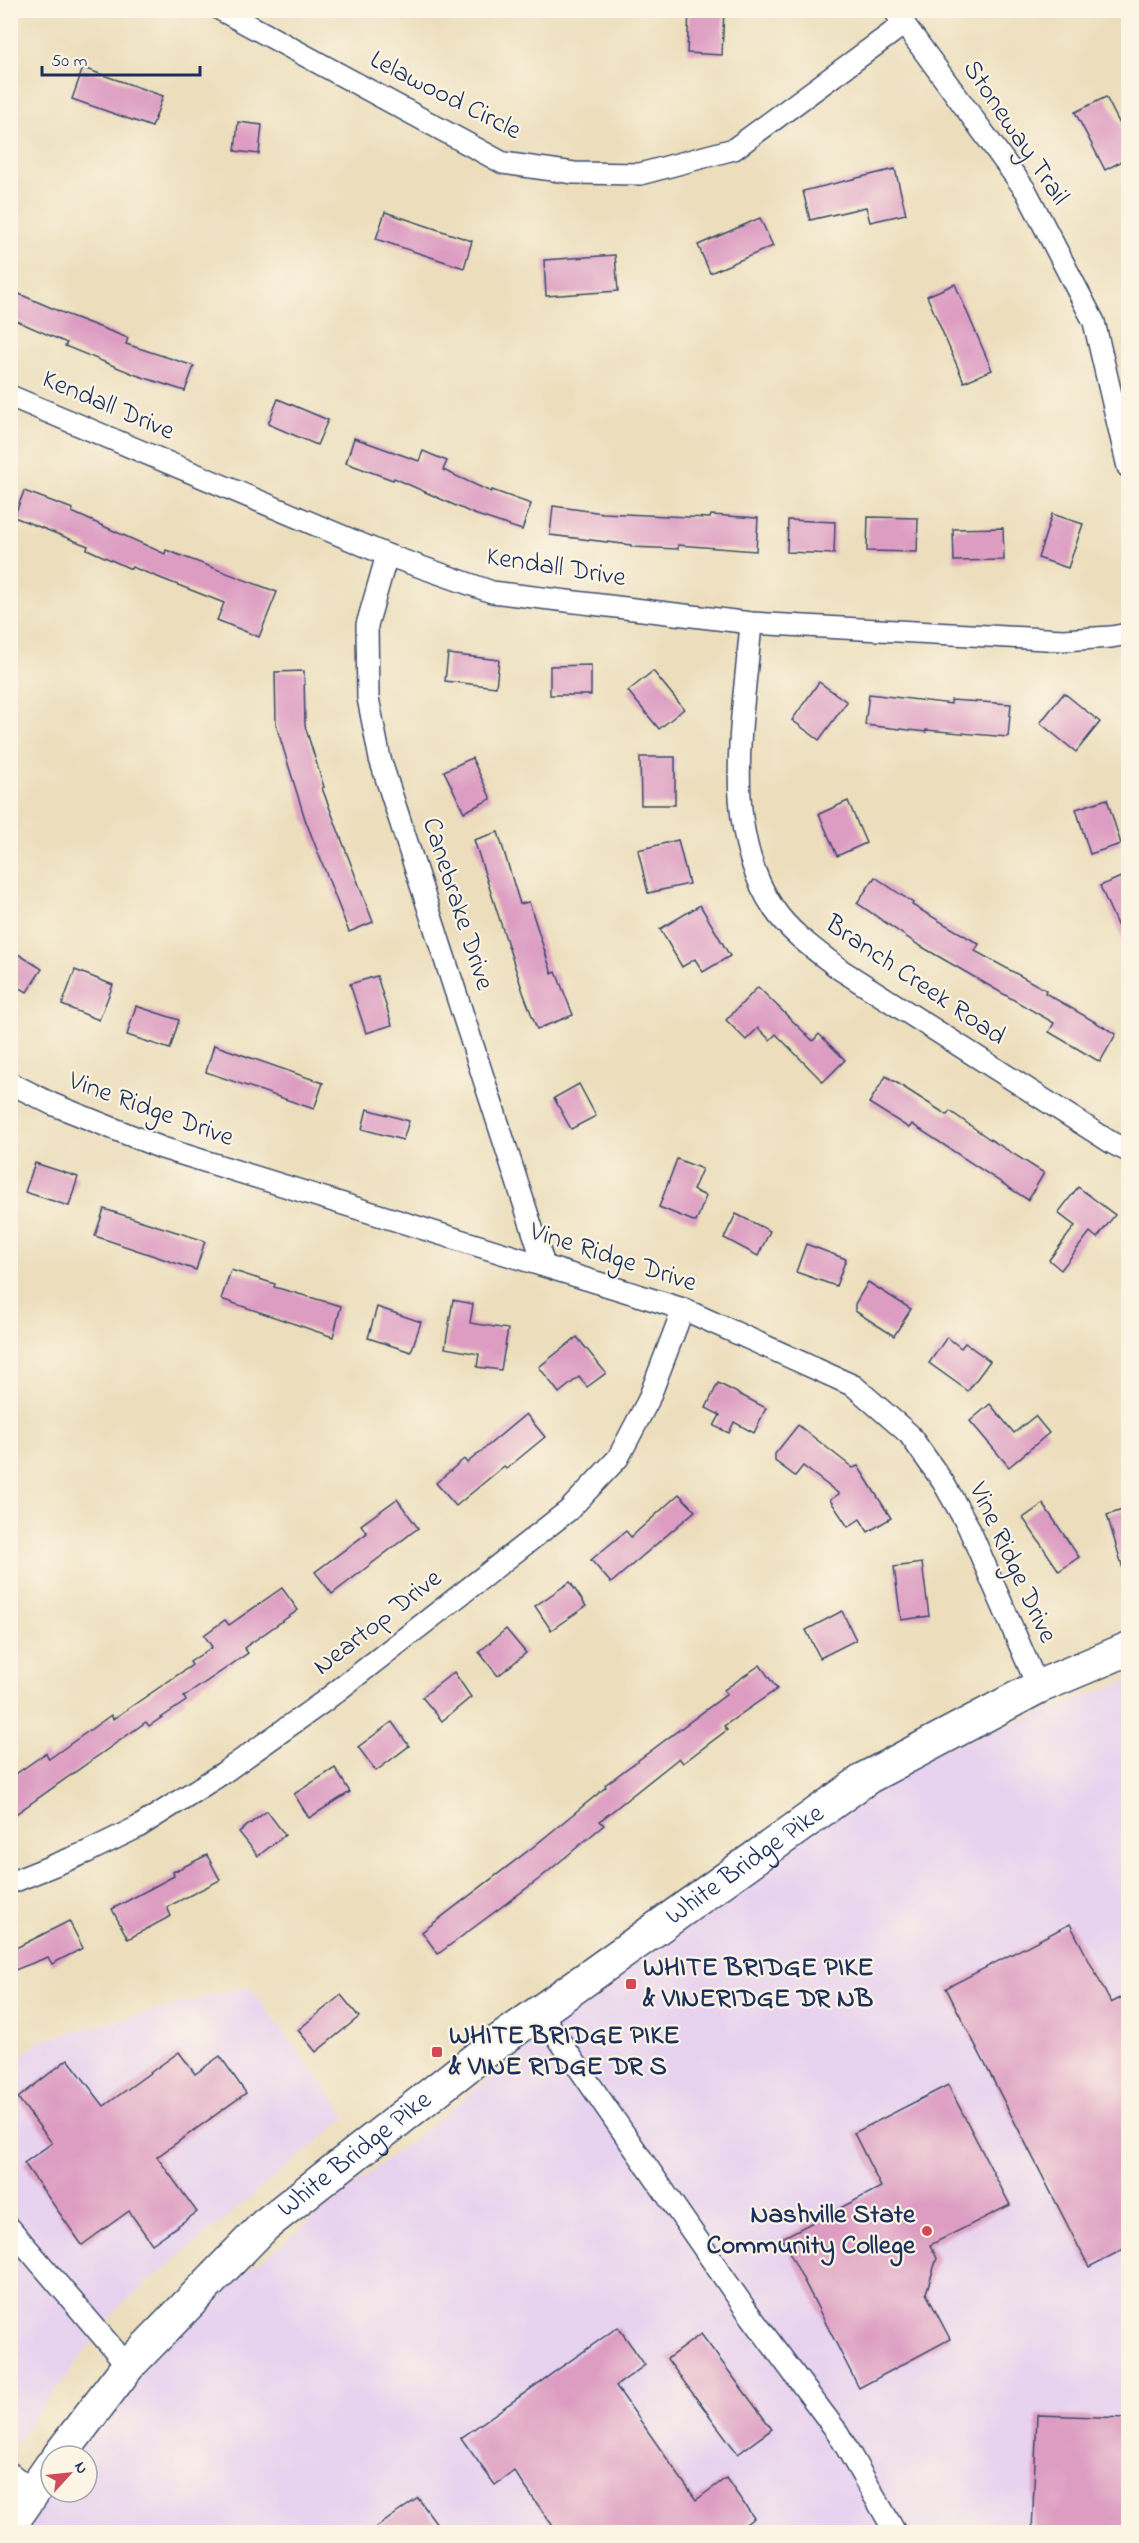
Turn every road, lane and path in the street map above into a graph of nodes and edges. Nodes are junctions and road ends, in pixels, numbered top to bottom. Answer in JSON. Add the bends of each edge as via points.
{"nodes":[{"id":1,"x":221,"y":10,"type":"edge"},
{"id":2,"x":899,"y":17,"type":"edge"},
{"id":3,"x":10,"y":396,"type":"edge"},
{"id":4,"x":1128,"y":466,"type":"edge"},
{"id":5,"x":387,"y":555,"type":"junction"},
{"id":6,"x":751,"y":622,"type":"junction"},
{"id":7,"x":1128,"y":634,"type":"edge"},
{"id":8,"x":10,"y":1083,"type":"edge"},
{"id":9,"x":1128,"y":1151,"type":"edge"},
{"id":10,"x":544,"y":1265,"type":"junction"},
{"id":11,"x":683,"y":1309,"type":"junction"},
{"id":12,"x":1128,"y":1649,"type":"edge"},
{"id":13,"x":1038,"y":1687,"type":"junction"},
{"id":14,"x":10,"y":1882,"type":"edge"},
{"id":15,"x":540,"y":2012,"type":"junction"},
{"id":16,"x":10,"y":2228,"type":"edge"},
{"id":17,"x":128,"y":2366,"type":"junction"},
{"id":18,"x":68,"y":2444,"type":"edge"},
{"id":19,"x":31,"y":2477,"type":"edge"},
{"id":20,"x":10,"y":2525,"type":"edge"},
{"id":21,"x":895,"y":2532,"type":"edge"}],
"edges":[{"from":1,"to":2,"type":"street","name":"Lelawood Circle","via":[[503,163],[574,174],[640,174],[734,149]]},
{"from":2,"to":4,"type":"street","name":"Stoneway Trail","via":[[1026,191],[1094,322]]},
{"from":3,"to":5,"type":"street","name":"Kendall Drive"},
{"from":5,"to":6,"type":"street","name":"Kendall Drive","via":[[492,592]]},
{"from":5,"to":10,"type":"street","name":"Canebrake Drive","via":[[367,626],[368,698],[380,759]]},
{"from":6,"to":7,"type":"street","name":"Kendall Drive","via":[[1063,640]]},
{"from":6,"to":9,"type":"street","name":"Branch Creek Road","via":[[739,775],[742,829],[755,874],[775,910],[801,939],[841,970]]},
{"from":8,"to":10,"type":"street","name":"Vine Ridge Drive","via":[[162,1148]]},
{"from":10,"to":11,"type":"street","name":"Vine Ridge Drive"},
{"from":11,"to":13,"type":"street","name":"Vine Ridge Drive","via":[[854,1386],[909,1434],[968,1526]]},
{"from":11,"to":14,"type":"street","name":"Neartop Drive","via":[[648,1401],[618,1458],[569,1510],[323,1702],[223,1773],[128,1832]]},
{"from":12,"to":13,"type":"main road","name":"White Bridge Pike"},
{"from":13,"to":15,"type":"main road","name":"White Bridge Pike","via":[[868,1777]]},
{"from":15,"to":17,"type":"main road","name":"White Bridge Pike","via":[[265,2225]]},
{"from":15,"to":21,"type":"street","via":[[747,2311],[838,2433]]},
{"from":16,"to":17,"type":"street"},
{"from":17,"to":18,"type":"main road","name":"White Bridge Pike"},
{"from":19,"to":20,"type":"main road"}]}
